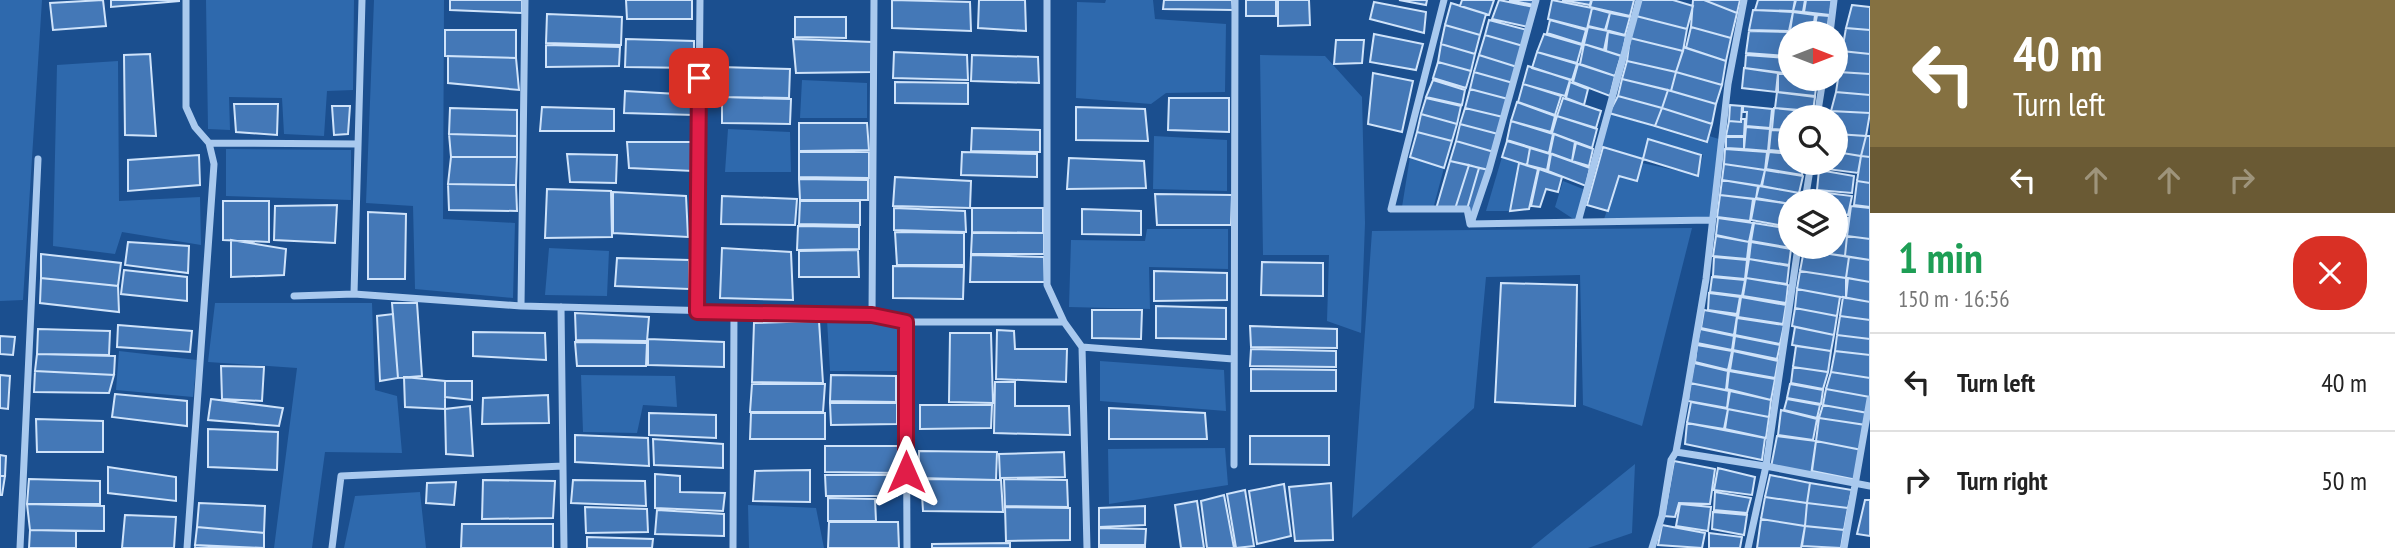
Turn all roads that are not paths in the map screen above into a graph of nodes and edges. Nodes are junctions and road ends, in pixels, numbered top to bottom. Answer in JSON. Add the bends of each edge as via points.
{"nodes":[{"id":1,"x":186,"y":0,"type":"edge"},
{"id":2,"x":362,"y":0,"type":"edge"},
{"id":3,"x":525,"y":0,"type":"edge"},
{"id":4,"x":700,"y":0,"type":"edge"},
{"id":5,"x":874,"y":0,"type":"edge"},
{"id":6,"x":1047,"y":0,"type":"edge"},
{"id":7,"x":1235,"y":0,"type":"edge"},
{"id":8,"x":1444,"y":0,"type":"edge"},
{"id":9,"x":1536,"y":0,"type":"edge"},
{"id":10,"x":1639,"y":0,"type":"edge"},
{"id":11,"x":1744,"y":0,"type":"edge"},
{"id":12,"x":1835,"y":0,"type":"edge"},
{"id":13,"x":1832,"y":21,"type":"edge"},
{"id":14,"x":209,"y":143,"type":"junction"},
{"id":15,"x":358,"y":144,"type":"junction"},
{"id":16,"x":38,"y":159,"type":"dead end"},
{"id":17,"x":1712,"y":220,"type":"junction"},
{"id":18,"x":1578,"y":222,"type":"junction"},
{"id":19,"x":1470,"y":224,"type":"junction"},
{"id":20,"x":1796,"y":259,"type":"edge"},
{"id":21,"x":354,"y":294,"type":"junction"},
{"id":22,"x":294,"y":296,"type":"dead end"},
{"id":23,"x":521,"y":306,"type":"junction"},
{"id":24,"x":561,"y":307,"type":"junction"},
{"id":25,"x":734,"y":311,"type":"junction"},
{"id":26,"x":697,"y":312,"type":"junction"},
{"id":27,"x":872,"y":315,"type":"junction"},
{"id":28,"x":906,"y":322,"type":"junction"},
{"id":29,"x":1064,"y":322,"type":"junction"},
{"id":30,"x":1082,"y":347,"type":"junction"},
{"id":31,"x":1233,"y":359,"type":"junction"},
{"id":32,"x":1870,"y":398,"type":"edge"},
{"id":33,"x":1676,"y":452,"type":"junction"},
{"id":34,"x":1234,"y":465,"type":"dead end"},
{"id":35,"x":563,"y":466,"type":"junction"},
{"id":36,"x":1766,"y":466,"type":"junction"},
{"id":37,"x":1856,"y":484,"type":"junction"},
{"id":38,"x":1870,"y":486,"type":"edge"},
{"id":39,"x":20,"y":548,"type":"edge"},
{"id":40,"x":187,"y":548,"type":"edge"},
{"id":41,"x":332,"y":548,"type":"edge"},
{"id":42,"x":564,"y":548,"type":"edge"},
{"id":43,"x":733,"y":548,"type":"edge"},
{"id":44,"x":906,"y":548,"type":"edge"},
{"id":45,"x":1087,"y":548,"type":"edge"},
{"id":46,"x":1652,"y":548,"type":"edge"},
{"id":47,"x":1748,"y":548,"type":"edge"},
{"id":48,"x":1844,"y":548,"type":"edge"}],
"edges":[{"from":1,"to":14,"type":"street","via":[[186,107]]},
{"from":2,"to":15,"type":"street"},
{"from":3,"to":23,"type":"street"},
{"from":4,"to":26,"type":"street"},
{"from":5,"to":27,"type":"street"},
{"from":6,"to":29,"type":"street","via":[[1047,285]]},
{"from":7,"to":31,"type":"street"},
{"from":8,"to":19,"type":"street","via":[[1391,209],[1467,209]]},
{"from":9,"to":19,"type":"street"},
{"from":10,"to":18,"type":"street"},
{"from":11,"to":17,"type":"street","via":[[1728,84]]},
{"from":12,"to":13,"type":"street"},
{"from":14,"to":15,"type":"street"},
{"from":14,"to":40,"type":"street","via":[[214,164]]},
{"from":15,"to":21,"type":"street"},
{"from":16,"to":39,"type":"street"},
{"from":17,"to":18,"type":"street"},
{"from":17,"to":33,"type":"street"},
{"from":18,"to":19,"type":"street"},
{"from":20,"to":36,"type":"street"},
{"from":21,"to":22,"type":"street"},
{"from":21,"to":23,"type":"street"},
{"from":23,"to":24,"type":"street"},
{"from":24,"to":26,"type":"street"},
{"from":24,"to":35,"type":"street"},
{"from":25,"to":26,"type":"street"},
{"from":25,"to":27,"type":"street"},
{"from":25,"to":43,"type":"street"},
{"from":27,"to":28,"type":"street"},
{"from":28,"to":29,"type":"street"},
{"from":28,"to":44,"type":"street"},
{"from":29,"to":30,"type":"street"},
{"from":30,"to":31,"type":"street"},
{"from":30,"to":45,"type":"street"},
{"from":31,"to":34,"type":"street"},
{"from":32,"to":37,"type":"street"},
{"from":33,"to":36,"type":"street"},
{"from":33,"to":46,"type":"street"},
{"from":35,"to":41,"type":"street","via":[[341,475]]},
{"from":35,"to":42,"type":"street"},
{"from":36,"to":37,"type":"street"},
{"from":36,"to":47,"type":"street"},
{"from":37,"to":38,"type":"street"},
{"from":37,"to":48,"type":"street"}]}
